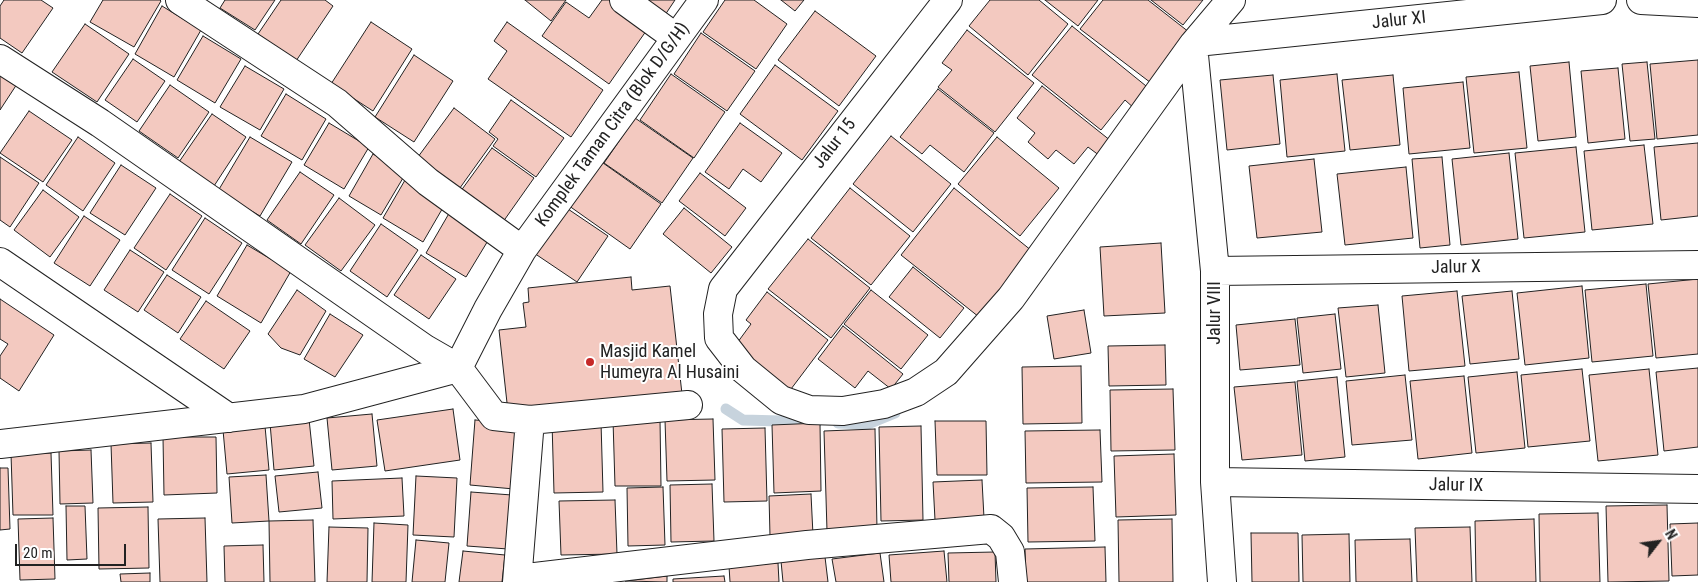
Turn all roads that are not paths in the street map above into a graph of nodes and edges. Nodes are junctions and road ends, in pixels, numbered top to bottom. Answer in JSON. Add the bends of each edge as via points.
{"nodes":[{"id":1,"x":180,"y":0,"type":"edge"},
{"id":2,"x":624,"y":0,"type":"edge"},
{"id":3,"x":704,"y":0,"type":"edge"},
{"id":4,"x":948,"y":0,"type":"edge"},
{"id":5,"x":1231,"y":0,"type":"edge"},
{"id":6,"x":1602,"y":0,"type":"edge"},
{"id":7,"x":1641,"y":0,"type":"edge"},
{"id":8,"x":1698,"y":3,"type":"edge"},
{"id":9,"x":675,"y":37,"type":"junction"},
{"id":10,"x":1195,"y":43,"type":"junction"},
{"id":11,"x":0,"y":59,"type":"edge"},
{"id":12,"x":522,"y":250,"type":"junction"},
{"id":13,"x":0,"y":262,"type":"edge"},
{"id":14,"x":1698,"y":265,"type":"edge"},
{"id":15,"x":1215,"y":271,"type":"junction"},
{"id":16,"x":458,"y":368,"type":"junction"},
{"id":17,"x":688,"y":405,"type":"dead end"},
{"id":18,"x":229,"y":418,"type":"junction"},
{"id":19,"x":530,"y":420,"type":"junction"},
{"id":20,"x":0,"y":444,"type":"edge"},
{"id":21,"x":1215,"y":482,"type":"junction"},
{"id":22,"x":1698,"y":489,"type":"edge"},
{"id":23,"x":517,"y":580,"type":"edge"},
{"id":24,"x":1013,"y":582,"type":"edge"},
{"id":25,"x":1222,"y":582,"type":"edge"}],
"edges":[{"from":1,"to":12,"type":"street","via":[[337,103],[428,182]]},
{"from":2,"to":9,"type":"street"},
{"from":3,"to":9,"type":"street","name":"Komplek Taman Citra (Blok D/G/H)"},
{"from":4,"to":10,"type":"street","name":"Jalur 15","via":[[723,289],[718,314],[719,338],[744,369],[781,400],[809,410],[843,410],[884,404],[916,392],[946,372],[1011,298]]},
{"from":5,"to":10,"type":"street"},
{"from":6,"to":10,"type":"street","name":"Jalur XI"},
{"from":7,"to":8,"type":"street"},
{"from":9,"to":12,"type":"street","name":"Komplek Taman Citra (Blok D/G/H)"},
{"from":10,"to":15,"type":"street","name":"Jalur VIII"},
{"from":11,"to":16,"type":"street","via":[[100,123],[425,349]]},
{"from":12,"to":16,"type":"street","name":"Komplek Taman Citra (Blok D/G/H)"},
{"from":13,"to":18,"type":"street"},
{"from":14,"to":15,"type":"street","name":"Jalur X"},
{"from":15,"to":21,"type":"street","name":"Jalur VIII"},
{"from":16,"to":18,"type":"street","via":[[304,409]]},
{"from":16,"to":19,"type":"street","via":[[494,416]]},
{"from":17,"to":19,"type":"street"},
{"from":18,"to":20,"type":"street"},
{"from":19,"to":23,"type":"street"},
{"from":21,"to":22,"type":"street","name":"Jalur IX"},
{"from":21,"to":25,"type":"street","name":"Jalur VIII"},
{"from":23,"to":24,"type":"street","via":[[807,545],[991,529],[1001,537],[1010,552]]}]}
